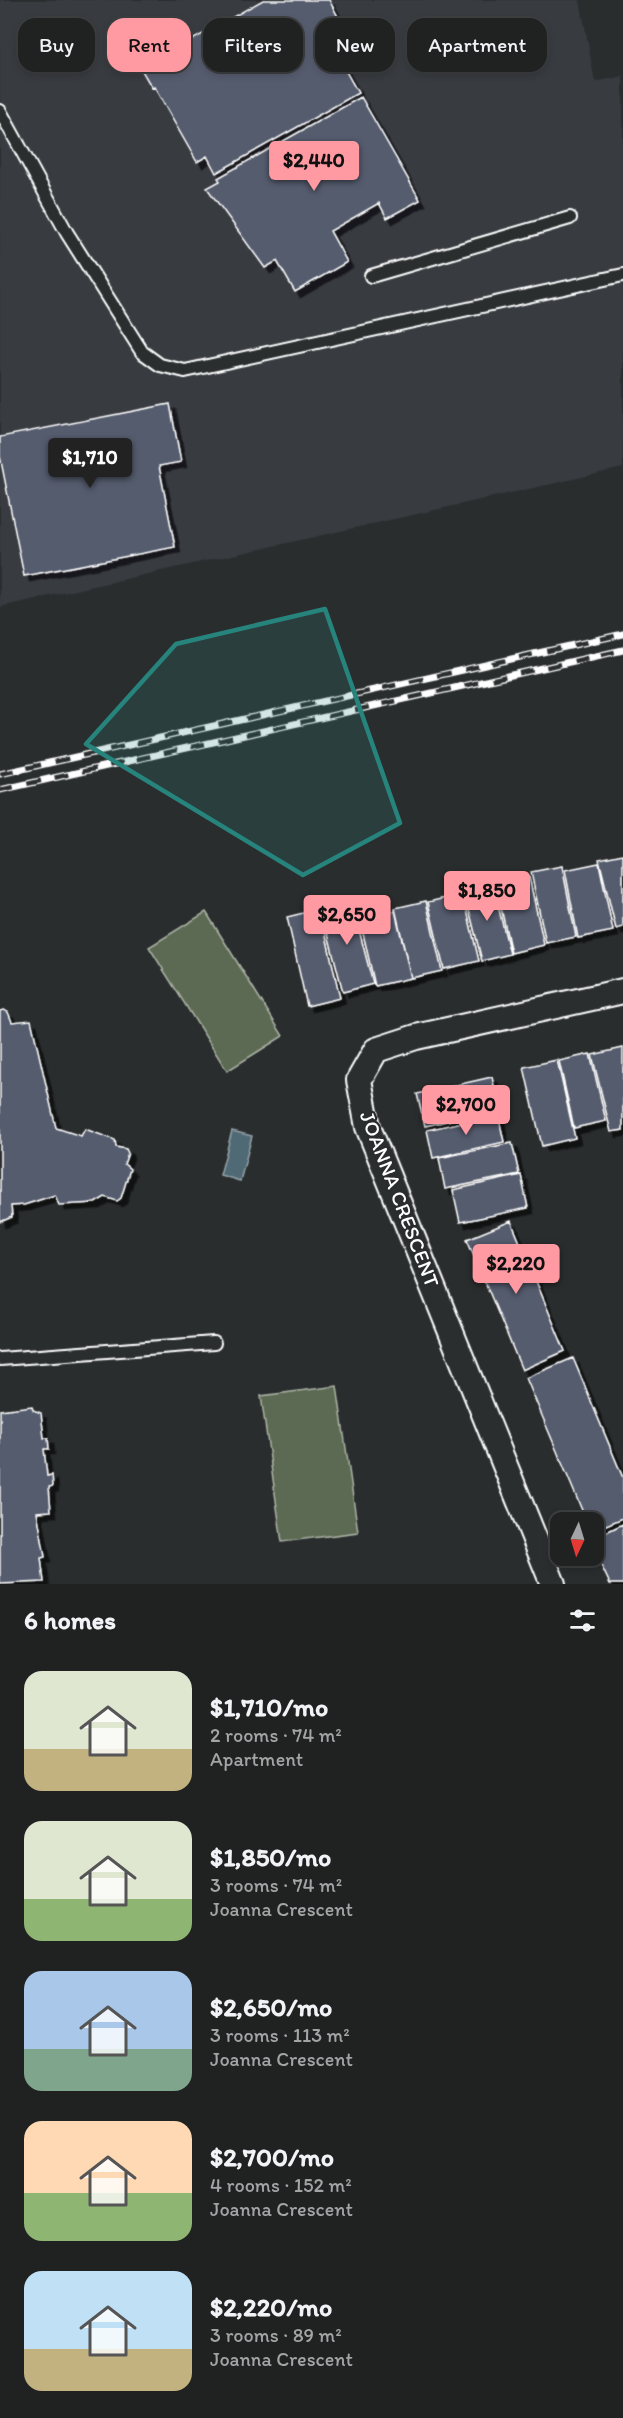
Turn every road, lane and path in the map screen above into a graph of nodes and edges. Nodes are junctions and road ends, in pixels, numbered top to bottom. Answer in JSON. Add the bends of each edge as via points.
{"nodes":[{"id":1,"x":0,"y":111,"type":"edge"},
{"id":2,"x":570,"y":218,"type":"dead end"},
{"id":3,"x":623,"y":275,"type":"edge"},
{"id":4,"x":371,"y":276,"type":"dead end"},
{"id":5,"x":623,"y":991,"type":"edge"},
{"id":6,"x":214,"y":1344,"type":"dead end"},
{"id":7,"x":0,"y":1359,"type":"edge"},
{"id":8,"x":553,"y":1584,"type":"edge"}],
"edges":[{"from":1,"to":3,"type":"lane","via":[[67,233],[142,352],[160,365],[185,371]]},
{"from":2,"to":4,"type":"lane"},
{"from":5,"to":8,"type":"street","name":"JOANNA CRESCENT","via":[[416,1037],[376,1050],[359,1080],[368,1127]]},
{"from":6,"to":7,"type":"lane"}]}
